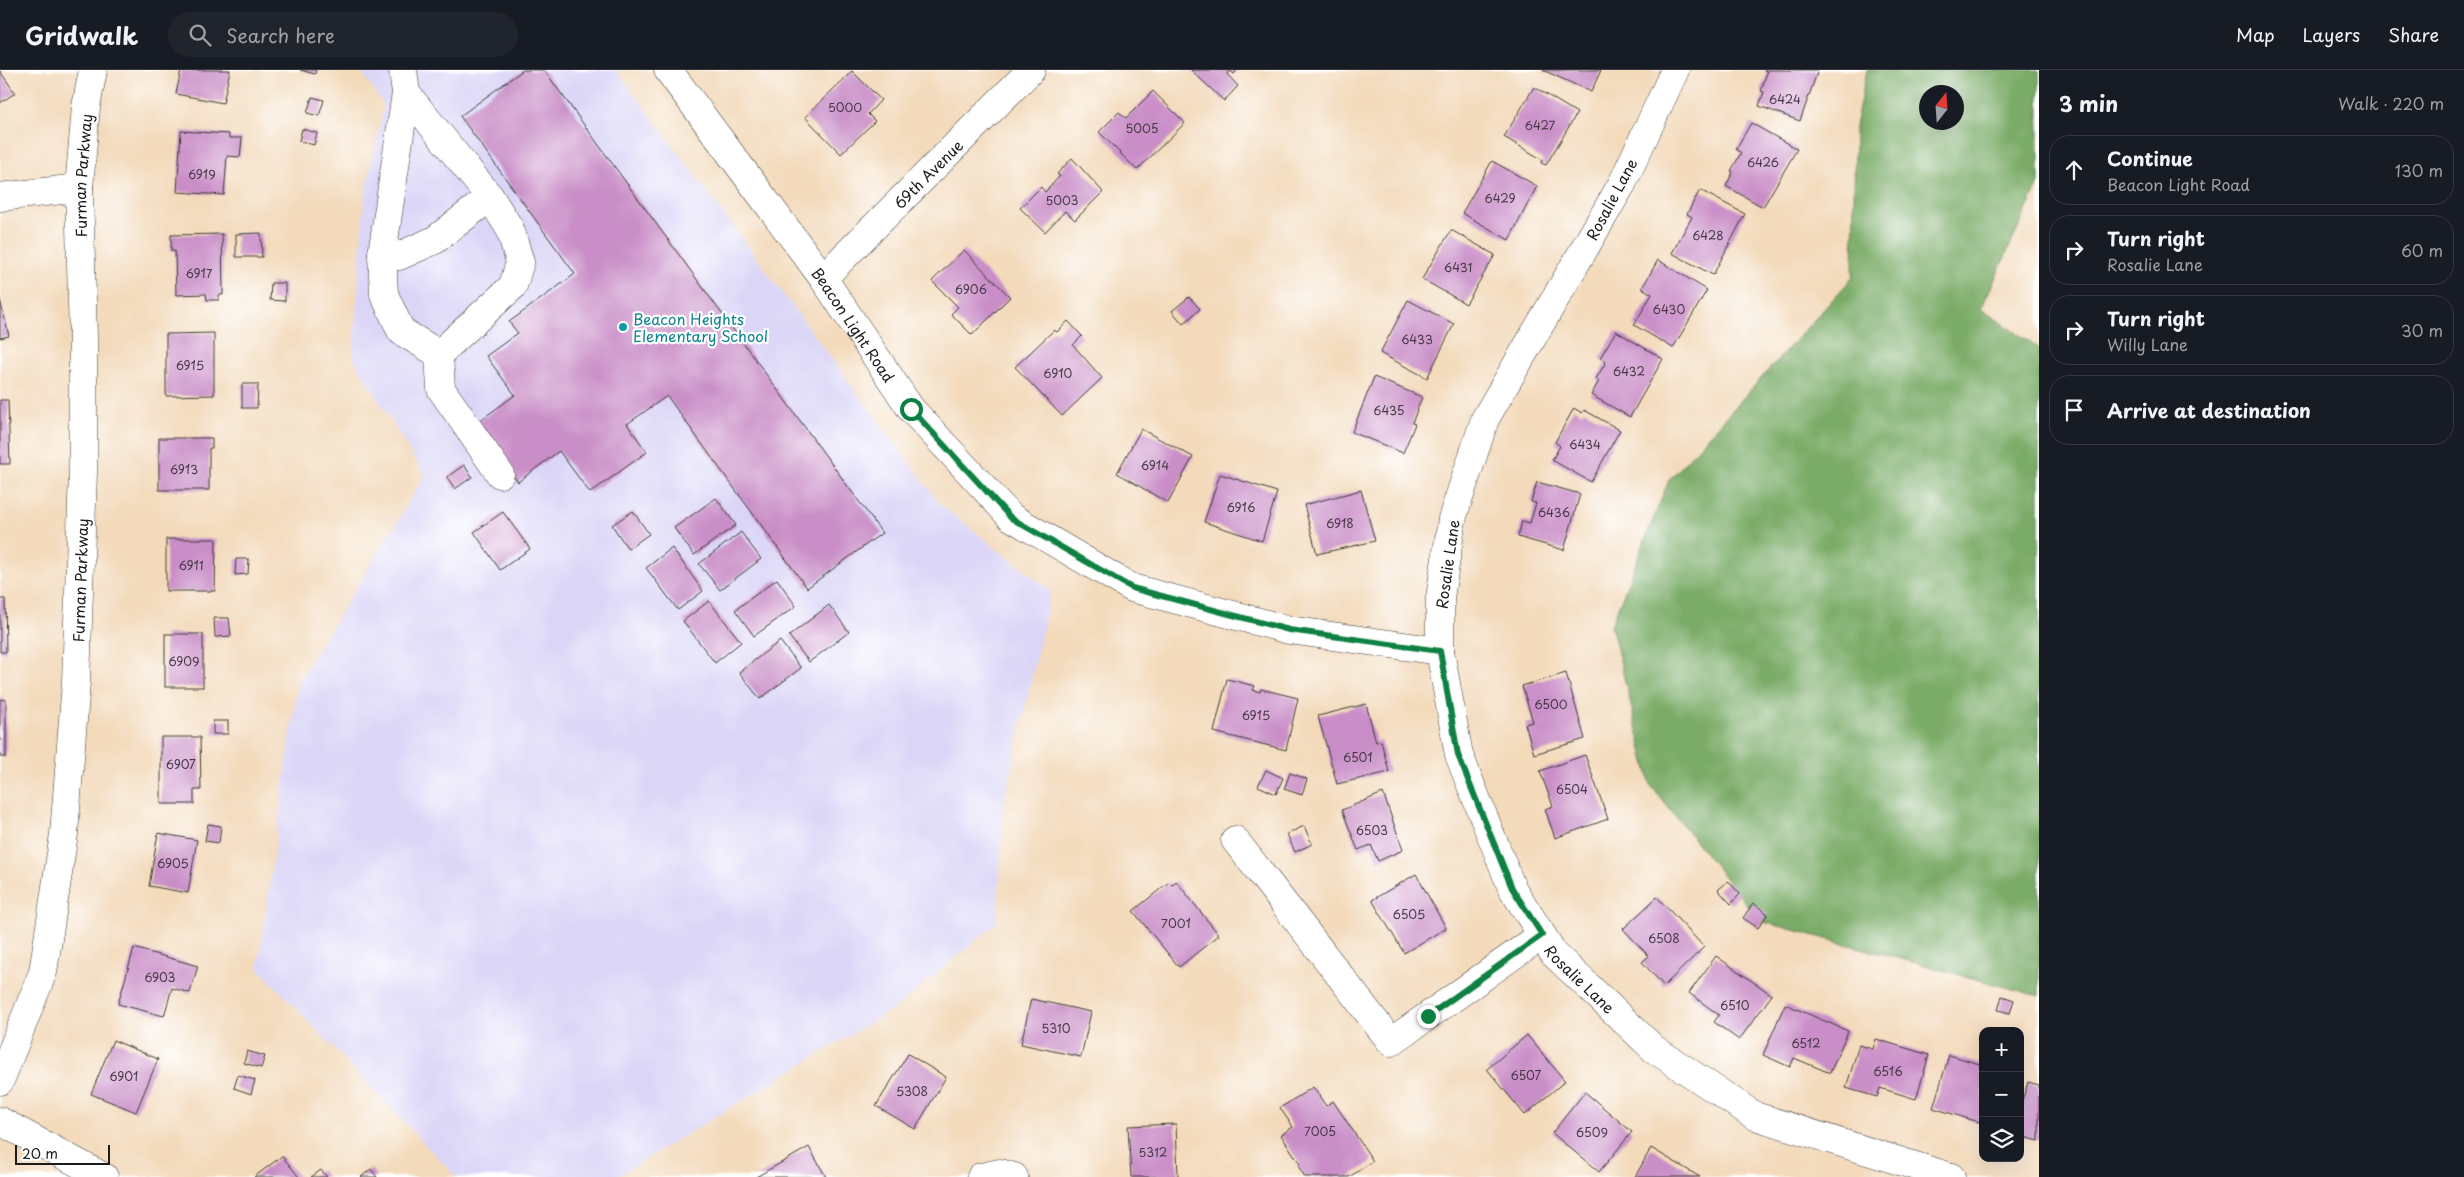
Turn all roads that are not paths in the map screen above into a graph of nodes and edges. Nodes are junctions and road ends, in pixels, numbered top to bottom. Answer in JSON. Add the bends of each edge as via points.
{"nodes":[{"id":1,"x":93,"y":70,"type":"edge"},
{"id":2,"x":668,"y":70,"type":"edge"},
{"id":3,"x":1031,"y":70,"type":"edge"},
{"id":4,"x":1675,"y":70,"type":"edge"},
{"id":5,"x":404,"y":81,"type":"edge"},
{"id":6,"x":78,"y":188,"type":"junction"},
{"id":7,"x":0,"y":197,"type":"edge"},
{"id":8,"x":490,"y":197,"type":"junction"},
{"id":9,"x":382,"y":254,"type":"junction"},
{"id":10,"x":823,"y":278,"type":"junction"},
{"id":11,"x":439,"y":354,"type":"junction"},
{"id":12,"x":500,"y":474,"type":"dead end"},
{"id":13,"x":1440,"y":651,"type":"junction"},
{"id":14,"x":1235,"y":840,"type":"dead end"},
{"id":15,"x":1542,"y":935,"type":"junction"},
{"id":16,"x":0,"y":1081,"type":"edge"},
{"id":17,"x":0,"y":1121,"type":"edge"},
{"id":18,"x":104,"y":1177,"type":"edge"},
{"id":19,"x":981,"y":1177,"type":"edge"},
{"id":20,"x":1014,"y":1177,"type":"edge"},
{"id":21,"x":1951,"y":1177,"type":"edge"}],
"edges":[{"from":1,"to":6,"type":"street","name":"Furman Parkway"},
{"from":2,"to":10,"type":"street","name":"Beacon Light Road"},
{"from":3,"to":10,"type":"street","name":"69th Avenue"},
{"from":4,"to":13,"type":"street","name":"Rosalie Lane","via":[[1622,184],[1485,419],[1452,519],[1440,598]]},
{"from":5,"to":8,"type":"street"},
{"from":5,"to":9,"type":"street"},
{"from":6,"to":7,"type":"street"},
{"from":6,"to":16,"type":"street","name":"Furman Parkway","via":[[83,472],[76,682],[64,825],[43,972]]},
{"from":8,"to":9,"type":"street","via":[[435,240],[399,256]]},
{"from":8,"to":11,"type":"street","via":[[510,229],[520,262],[513,286]]},
{"from":9,"to":11,"type":"street","via":[[384,294],[401,331]]},
{"from":10,"to":13,"type":"street","name":"Beacon Light Road","via":[[911,409],[1011,518],[1132,588],[1289,630]]},
{"from":11,"to":12,"type":"street","via":[[441,389]]},
{"from":13,"to":15,"type":"street","name":"Rosalie Lane","via":[[1458,755],[1512,888]]},
{"from":14,"to":15,"type":"street","via":[[1391,1042]]},
{"from":15,"to":21,"type":"street","name":"Rosalie Lane","via":[[1554,954],[1654,1049],[1755,1116]]},
{"from":17,"to":18,"type":"street"},
{"from":19,"to":20,"type":"street","via":[[1000,1173]]}]}
